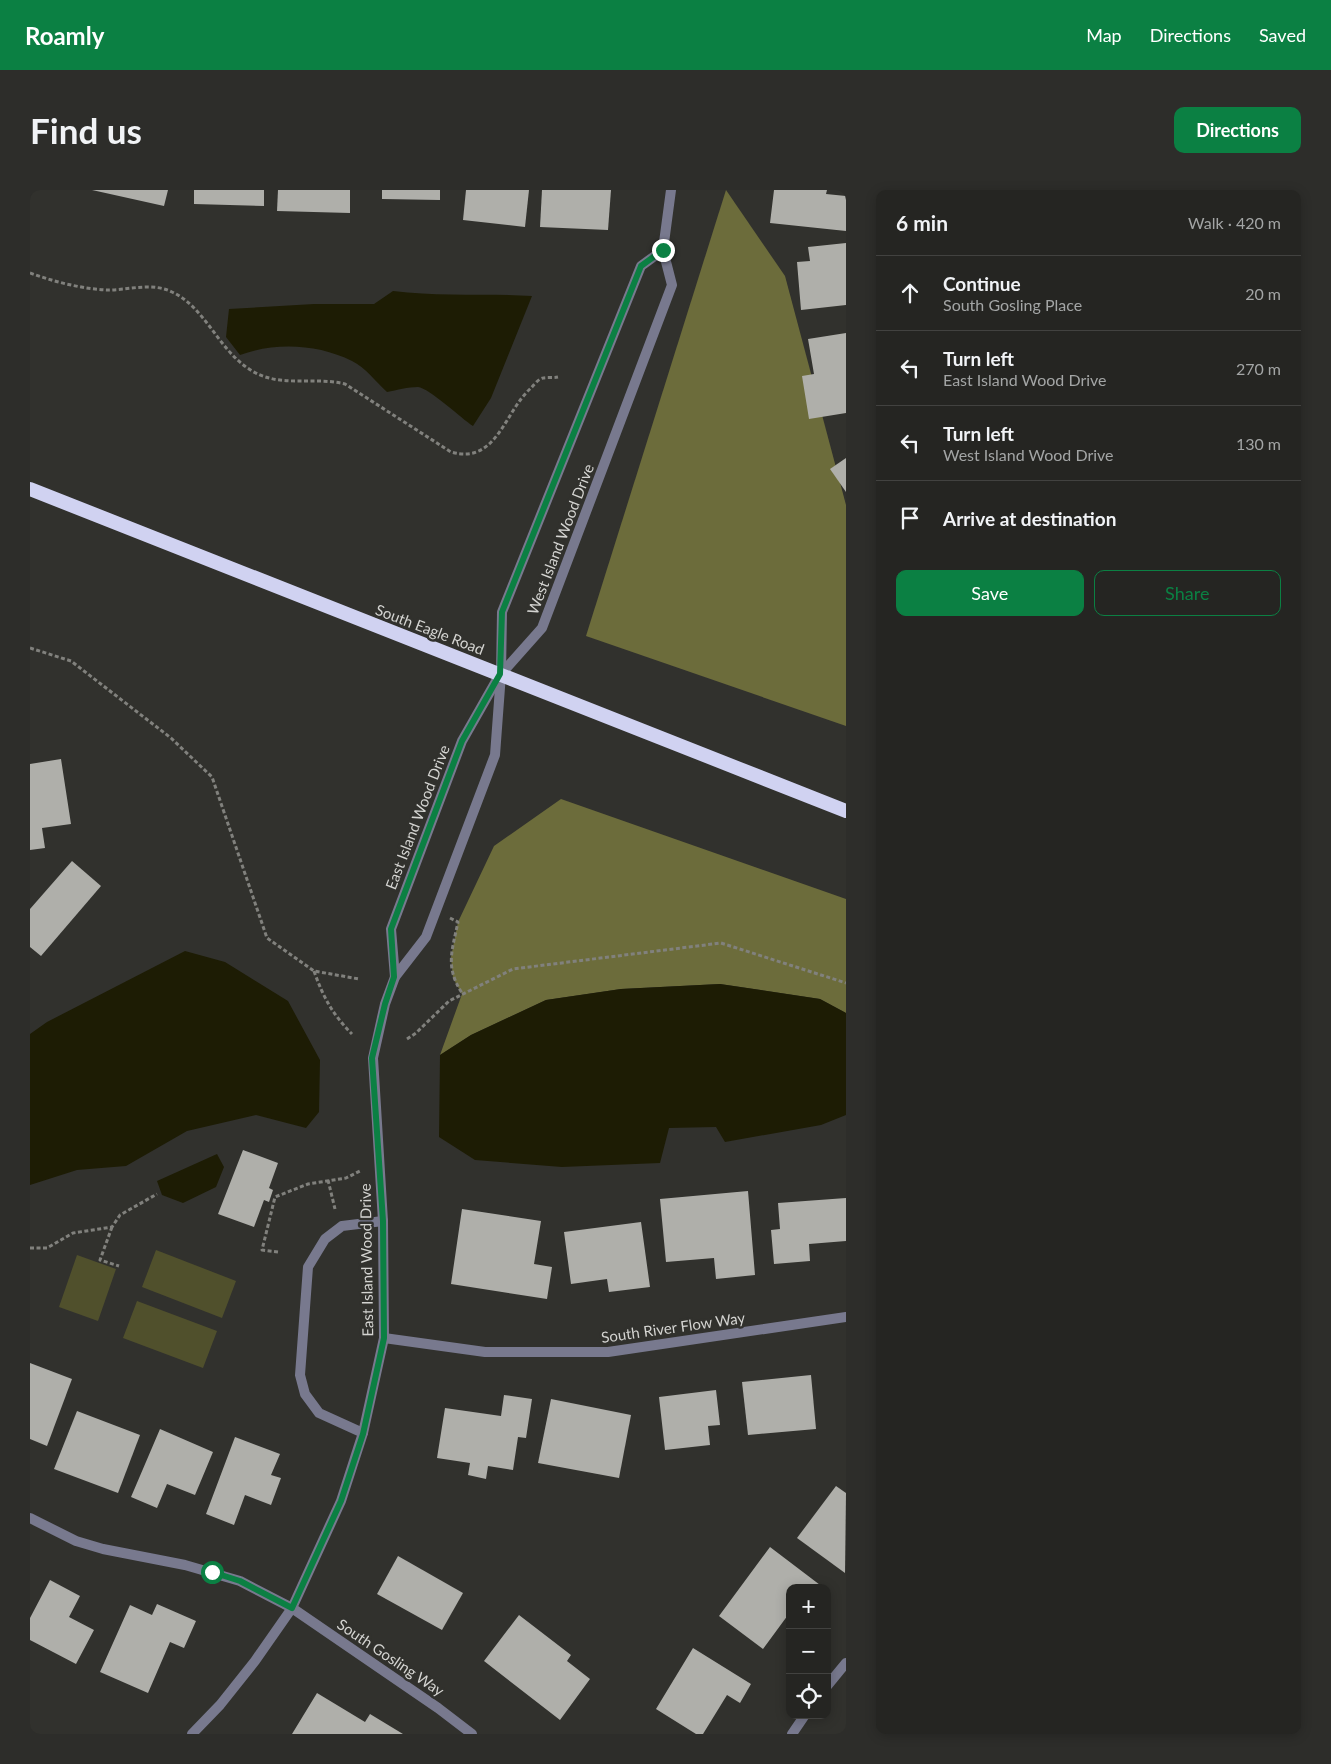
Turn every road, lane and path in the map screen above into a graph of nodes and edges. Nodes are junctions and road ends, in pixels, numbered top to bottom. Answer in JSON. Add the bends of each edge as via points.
{"nodes":[{"id":1,"x":671,"y":190,"type":"edge"},
{"id":2,"x":663,"y":250,"type":"junction"},
{"id":3,"x":30,"y":273,"type":"edge"},
{"id":4,"x":558,"y":377,"type":"dead end"},
{"id":5,"x":30,"y":489,"type":"edge"},
{"id":6,"x":30,"y":648,"type":"edge"},
{"id":7,"x":500,"y":674,"type":"junction"},
{"id":8,"x":846,"y":811,"type":"edge"},
{"id":9,"x":448,"y":918,"type":"dead end"},
{"id":10,"x":314,"y":970,"type":"junction"},
{"id":11,"x":394,"y":977,"type":"junction"},
{"id":12,"x":359,"y":979,"type":"dead end"},
{"id":13,"x":846,"y":983,"type":"edge"},
{"id":14,"x":462,"y":993,"type":"junction"},
{"id":15,"x":352,"y":1034,"type":"dead end"},
{"id":16,"x":406,"y":1039,"type":"dead end"},
{"id":17,"x":360,"y":1171,"type":"dead end"},
{"id":18,"x":328,"y":1180,"type":"junction"},
{"id":19,"x":157,"y":1194,"type":"dead end"},
{"id":20,"x":335,"y":1209,"type":"dead end"},
{"id":21,"x":383,"y":1221,"type":"junction"},
{"id":22,"x":112,"y":1227,"type":"junction"},
{"id":23,"x":30,"y":1248,"type":"edge"},
{"id":24,"x":278,"y":1252,"type":"dead end"},
{"id":25,"x":119,"y":1266,"type":"dead end"},
{"id":26,"x":846,"y":1318,"type":"edge"},
{"id":27,"x":384,"y":1338,"type":"junction"},
{"id":28,"x":363,"y":1434,"type":"junction"},
{"id":29,"x":30,"y":1518,"type":"edge"},
{"id":30,"x":292,"y":1608,"type":"junction"},
{"id":31,"x":846,"y":1663,"type":"edge"},
{"id":32,"x":831,"y":1681,"type":"edge"},
{"id":33,"x":802,"y":1719,"type":"edge"},
{"id":34,"x":192,"y":1734,"type":"edge"},
{"id":35,"x":472,"y":1734,"type":"edge"},
{"id":36,"x":792,"y":1734,"type":"edge"}],
"edges":[{"from":1,"to":2,"type":"street","name":"West Island Wood Drive"},
{"from":2,"to":7,"type":"street","name":"West Island Wood Drive","via":[[641,266],[502,612]]},
{"from":2,"to":7,"type":"street","name":"West Island Wood Drive","via":[[672,285],[542,628]]},
{"from":3,"to":4,"type":"path","via":[[86,288],[160,288],[172,292],[193,308],[249,370],[286,382],[334,381],[345,384],[451,452],[464,456],[487,447],[526,392],[541,378]]},
{"from":5,"to":7,"type":"highway","name":"South Eagle Road"},
{"from":6,"to":10,"type":"path","via":[[71,661],[171,738],[212,777],[267,938]]},
{"from":7,"to":8,"type":"highway","name":"South Eagle Road"},
{"from":7,"to":11,"type":"street","name":"East Island Wood Drive","via":[[462,741],[391,929]]},
{"from":7,"to":11,"type":"street","name":"East Island Wood Drive","via":[[496,755],[426,937]]},
{"from":9,"to":14,"type":"path","via":[[458,922],[451,957],[452,978]]},
{"from":10,"to":12,"type":"path"},
{"from":10,"to":15,"type":"path","via":[[323,997],[337,1019]]},
{"from":11,"to":21,"type":"street","name":"East Island Wood Drive","via":[[372,1058]]},
{"from":13,"to":14,"type":"path","via":[[721,943],[513,969]]},
{"from":14,"to":16,"type":"path"},
{"from":17,"to":18,"type":"path","via":[[346,1178]]},
{"from":18,"to":20,"type":"path"},
{"from":18,"to":24,"type":"path","via":[[275,1197],[262,1250]]},
{"from":19,"to":22,"type":"path","via":[[120,1215]]},
{"from":21,"to":27,"type":"street","name":"East Island Wood Drive"},
{"from":21,"to":28,"type":"street","via":[[342,1226],[325,1239],[308,1267],[300,1374],[305,1394],[319,1413]]},
{"from":22,"to":23,"type":"path","via":[[73,1233],[47,1248]]},
{"from":22,"to":25,"type":"path","via":[[100,1260]]},
{"from":26,"to":27,"type":"street","name":"South River Flow Way","via":[[608,1352],[485,1352]]},
{"from":27,"to":28,"type":"street","name":"East Island Wood Drive"},
{"from":28,"to":30,"type":"street","name":"East Island Wood Drive","via":[[341,1501]]},
{"from":29,"to":30,"type":"street","name":"South Gosling Way","via":[[103,1549],[185,1565],[240,1581]]},
{"from":30,"to":34,"type":"street","name":"East Island Wood Drive","via":[[220,1705]]},
{"from":30,"to":35,"type":"street","name":"South Gosling Way"},
{"from":31,"to":32,"type":"street"},
{"from":33,"to":36,"type":"street"}]}
